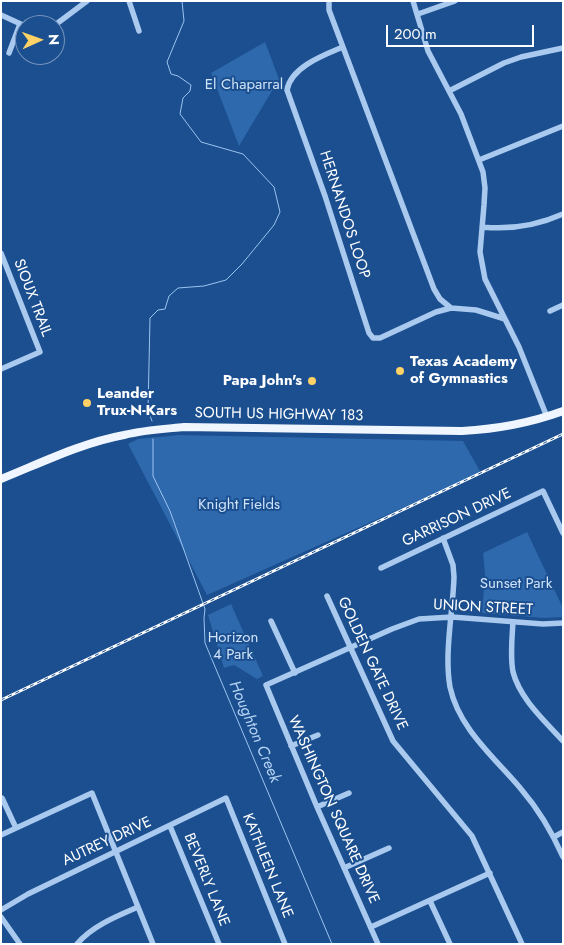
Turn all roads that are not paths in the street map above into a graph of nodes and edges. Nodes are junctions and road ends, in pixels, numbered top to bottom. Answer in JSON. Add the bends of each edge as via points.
{"nodes":[{"id":1,"x":87,"y":1,"type":"edge"},
{"id":2,"x":129,"y":1,"type":"edge"},
{"id":3,"x":413,"y":1,"type":"edge"},
{"id":4,"x":455,"y":1,"type":"edge"},
{"id":5,"x":329,"y":3,"type":"dead end"},
{"id":6,"x":418,"y":14,"type":"junction"},
{"id":7,"x":1,"y":15,"type":"edge"},
{"id":8,"x":65,"y":18,"type":"edge"},
{"id":9,"x":15,"y":22,"type":"edge"},
{"id":10,"x":139,"y":31,"type":"dead end"},
{"id":11,"x":15,"y":41,"type":"edge"},
{"id":12,"x":343,"y":47,"type":"junction"},
{"id":13,"x":563,"y":48,"type":"edge"},
{"id":14,"x":9,"y":54,"type":"dead end"},
{"id":15,"x":449,"y":91,"type":"junction"},
{"id":16,"x":563,"y":126,"type":"edge"},
{"id":17,"x":479,"y":160,"type":"junction"},
{"id":18,"x":563,"y":214,"type":"edge"},
{"id":19,"x":482,"y":227,"type":"junction"},
{"id":20,"x":1,"y":253,"type":"edge"},
{"id":21,"x":563,"y":305,"type":"edge"},
{"id":22,"x":451,"y":308,"type":"junction"},
{"id":23,"x":550,"y":311,"type":"dead end"},
{"id":24,"x":505,"y":319,"type":"junction"},
{"id":25,"x":1,"y":369,"type":"edge"},
{"id":26,"x":563,"y":411,"type":"edge"},
{"id":27,"x":547,"y":417,"type":"junction"},
{"id":28,"x":1,"y":480,"type":"edge"},
{"id":29,"x":563,"y":533,"type":"edge"},
{"id":30,"x":442,"y":538,"type":"junction"},
{"id":31,"x":381,"y":568,"type":"dead end"},
{"id":32,"x":327,"y":596,"type":"dead end"},
{"id":33,"x":452,"y":617,"type":"junction"},
{"id":34,"x":271,"y":621,"type":"dead end"},
{"id":35,"x":513,"y":622,"type":"junction"},
{"id":36,"x":563,"y":623,"type":"edge"},
{"id":37,"x":350,"y":647,"type":"junction"},
{"id":38,"x":295,"y":673,"type":"junction"},
{"id":39,"x":266,"y":685,"type":"joint"},
{"id":40,"x":318,"y":735,"type":"dead end"},
{"id":41,"x":563,"y":741,"type":"edge"},
{"id":42,"x":291,"y":746,"type":"junction"},
{"id":43,"x":349,"y":793,"type":"dead end"},
{"id":44,"x":2,"y":798,"type":"edge"},
{"id":45,"x":226,"y":798,"type":"joint"},
{"id":46,"x":317,"y":808,"type":"junction"},
{"id":47,"x":170,"y":826,"type":"junction"},
{"id":48,"x":16,"y":828,"type":"junction"},
{"id":49,"x":563,"y":832,"type":"edge"},
{"id":50,"x":1,"y":835,"type":"edge"},
{"id":51,"x":554,"y":836,"type":"junction"},
{"id":52,"x":389,"y":848,"type":"dead end"},
{"id":53,"x":115,"y":851,"type":"junction"},
{"id":54,"x":563,"y":857,"type":"edge"},
{"id":55,"x":344,"y":868,"type":"junction"},
{"id":56,"x":490,"y":873,"type":"junction"},
{"id":57,"x":430,"y":900,"type":"junction"},
{"id":58,"x":138,"y":907,"type":"junction"},
{"id":59,"x":1,"y":910,"type":"edge"},
{"id":60,"x":1,"y":917,"type":"edge"},
{"id":61,"x":371,"y":927,"type":"junction"},
{"id":62,"x":20,"y":944,"type":"edge"},
{"id":63,"x":77,"y":944,"type":"edge"},
{"id":64,"x":153,"y":944,"type":"edge"},
{"id":65,"x":219,"y":944,"type":"edge"},
{"id":66,"x":285,"y":944,"type":"edge"},
{"id":67,"x":378,"y":944,"type":"edge"},
{"id":68,"x":450,"y":944,"type":"edge"},
{"id":69,"x":522,"y":944,"type":"edge"}],
"edges":[{"from":1,"to":8,"type":"street"},
{"from":2,"to":10,"type":"street"},
{"from":3,"to":6,"type":"street"},
{"from":4,"to":6,"type":"street"},
{"from":5,"to":12,"type":"street"},
{"from":6,"to":15,"type":"street","via":[[428,51]]},
{"from":7,"to":9,"type":"street"},
{"from":11,"to":14,"type":"street"},
{"from":12,"to":22,"type":"street","via":[[431,284],[440,299]]},
{"from":12,"to":22,"type":"street","name":"HERNANDOS LOOP","via":[[307,65],[291,79],[287,90],[369,333],[373,338],[380,338]]},
{"from":13,"to":15,"type":"street","via":[[504,63]]},
{"from":15,"to":17,"type":"street"},
{"from":16,"to":17,"type":"street"},
{"from":17,"to":19,"type":"street","via":[[485,188]]},
{"from":18,"to":19,"type":"street","via":[[524,227]]},
{"from":19,"to":24,"type":"street","via":[[482,266]]},
{"from":20,"to":25,"type":"street","name":"SIOUX TRAIL","via":[[40,352]]},
{"from":21,"to":23,"type":"street"},
{"from":22,"to":24,"type":"street","name":"HERNANDOS LOOP","via":[[476,310]]},
{"from":24,"to":27,"type":"street"},
{"from":26,"to":27,"type":"main road","name":"SOUTH US HIGHWAY 183"},
{"from":27,"to":28,"type":"main road","name":"SOUTH US HIGHWAY 183","via":[[462,431],[154,429],[83,446]]},
{"from":29,"to":30,"type":"street","name":"GARRISON DRIVE","via":[[543,491]]},
{"from":30,"to":31,"type":"street","name":"GARRISON DRIVE"},
{"from":30,"to":33,"type":"street","via":[[454,571]]},
{"from":32,"to":37,"type":"street","name":"GOLDEN GATE DRIVE"},
{"from":33,"to":35,"type":"street","name":"UNION STREET"},
{"from":33,"to":37,"type":"street","name":"UNION STREET","via":[[419,618]]},
{"from":33,"to":51,"type":"street","via":[[448,673],[455,703],[462,718],[522,790]]},
{"from":34,"to":38,"type":"street"},
{"from":35,"to":36,"type":"street","name":"UNION STREET"},
{"from":35,"to":41,"type":"street","via":[[513,671],[519,688]]},
{"from":37,"to":38,"type":"street","name":"UNION STREET"},
{"from":37,"to":56,"type":"street","name":"GOLDEN GATE DRIVE","via":[[393,741],[465,826]]},
{"from":38,"to":39,"type":"street","name":"UNION STREET"},
{"from":39,"to":42,"type":"street","name":"WASHINGTON SQUARE DRIVE"},
{"from":40,"to":42,"type":"street"},
{"from":42,"to":46,"type":"street","name":"WASHINGTON SQUARE DRIVE"},
{"from":43,"to":46,"type":"street"},
{"from":44,"to":48,"type":"street"},
{"from":45,"to":47,"type":"street","name":"AUTREY DRIVE"},
{"from":45,"to":66,"type":"street","name":"KATHLEEN LANE"},
{"from":46,"to":55,"type":"street","name":"WASHINGTON SQUARE DRIVE"},
{"from":47,"to":53,"type":"street","name":"AUTREY DRIVE"},
{"from":47,"to":65,"type":"street","name":"BEVERLY LANE"},
{"from":48,"to":50,"type":"street"},
{"from":48,"to":53,"type":"street","via":[[92,793]]},
{"from":49,"to":51,"type":"street"},
{"from":51,"to":54,"type":"street"},
{"from":52,"to":55,"type":"street"},
{"from":53,"to":58,"type":"street"},
{"from":53,"to":59,"type":"street","name":"AUTREY DRIVE"},
{"from":55,"to":61,"type":"street","name":"WASHINGTON SQUARE DRIVE"},
{"from":56,"to":57,"type":"street"},
{"from":56,"to":69,"type":"street","name":"GOLDEN GATE DRIVE"},
{"from":57,"to":61,"type":"street"},
{"from":57,"to":68,"type":"street"},
{"from":58,"to":63,"type":"street","via":[[94,929]]},
{"from":58,"to":64,"type":"street"},
{"from":60,"to":62,"type":"street"},
{"from":61,"to":67,"type":"street","name":"WASHINGTON SQUARE DRIVE"}]}
